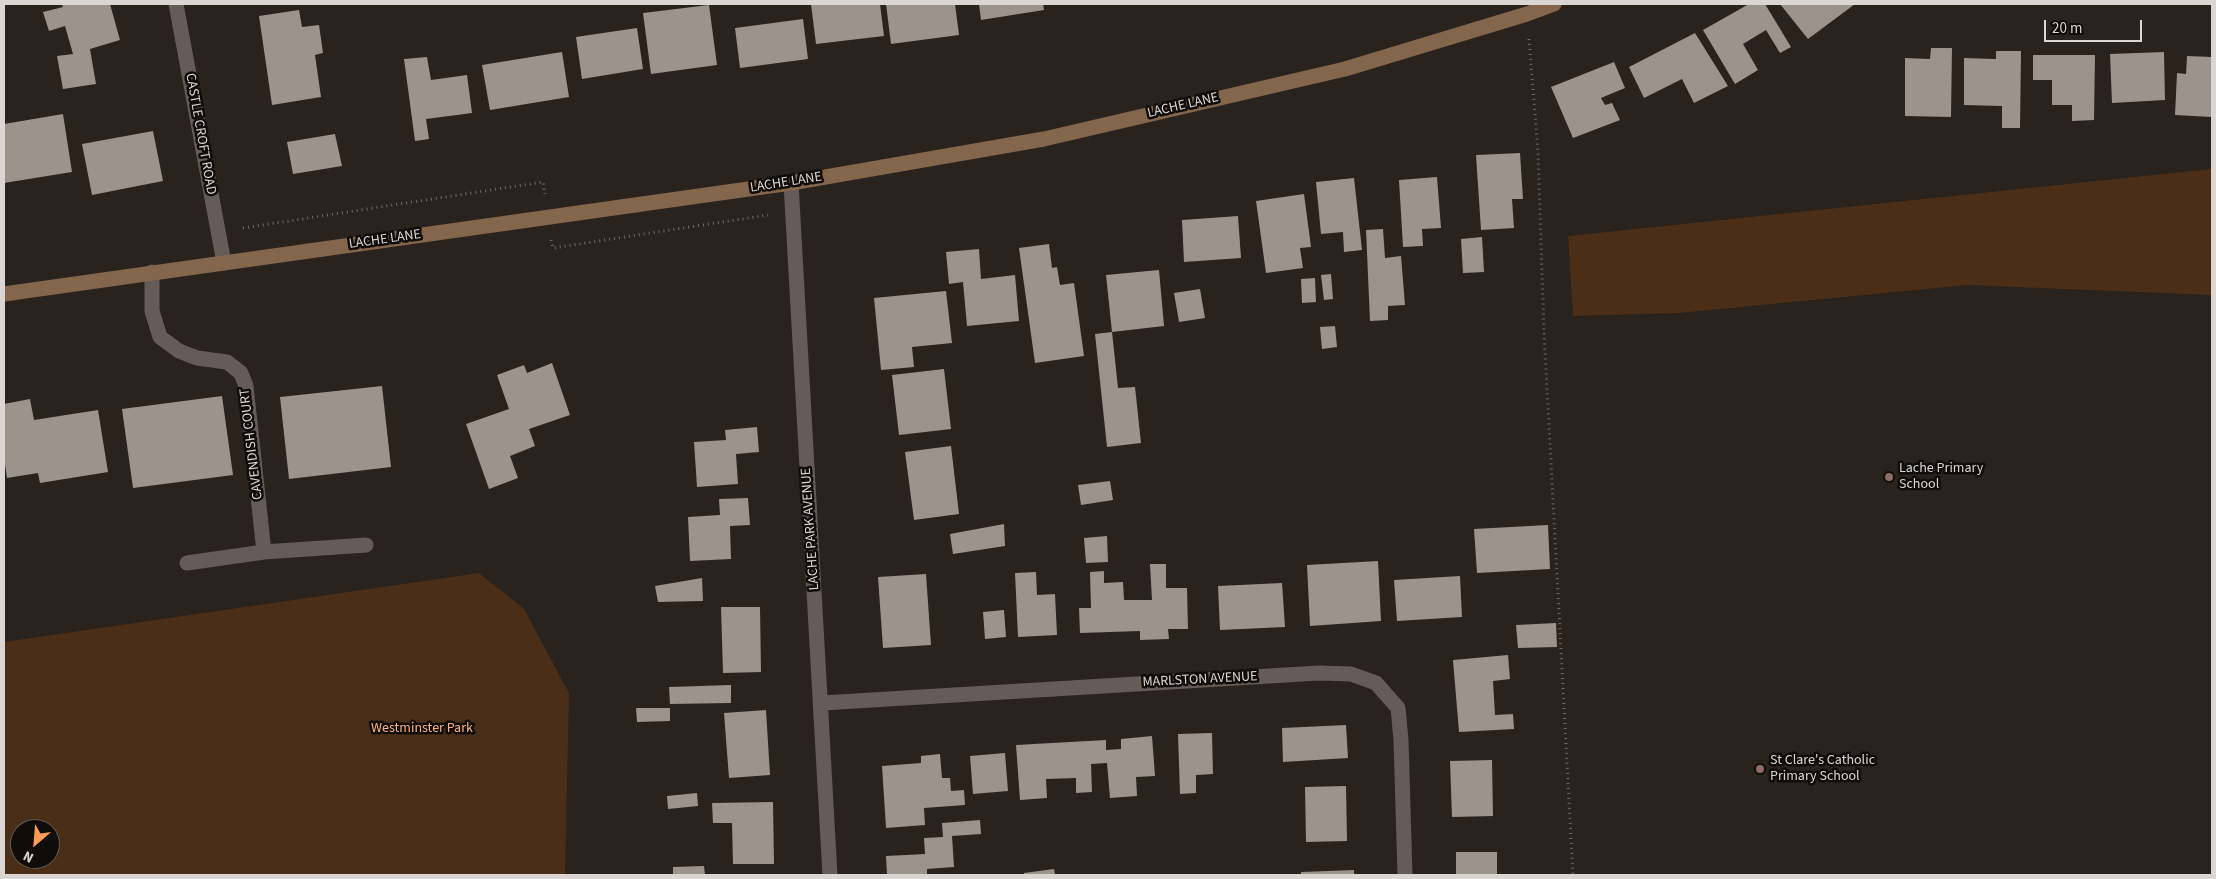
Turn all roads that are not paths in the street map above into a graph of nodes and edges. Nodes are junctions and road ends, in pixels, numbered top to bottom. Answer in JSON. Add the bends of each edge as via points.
{"nodes":[{"id":1,"x":176,"y":4,"type":"edge"},
{"id":2,"x":1554,"y":4,"type":"edge"},
{"id":3,"x":791,"y":183,"type":"junction"},
{"id":4,"x":224,"y":264,"type":"junction"},
{"id":5,"x":152,"y":272,"type":"junction"},
{"id":6,"x":4,"y":294,"type":"edge"},
{"id":7,"x":366,"y":545,"type":"dead end"},
{"id":8,"x":264,"y":552,"type":"junction"},
{"id":9,"x":187,"y":563,"type":"dead end"},
{"id":10,"x":822,"y":703,"type":"junction"},
{"id":11,"x":830,"y":875,"type":"edge"},
{"id":12,"x":1406,"y":875,"type":"edge"}],
"edges":[{"from":1,"to":4,"type":"street","name":"CASTLE CROFT ROAD"},
{"from":2,"to":3,"type":"street","name":"LACHE LANE","via":[[1345,68],[1044,138]]},
{"from":3,"to":4,"type":"street","name":"LACHE LANE"},
{"from":3,"to":10,"type":"street","name":"LACHE PARK AVENUE"},
{"from":4,"to":5,"type":"street","name":"LACHE LANE"},
{"from":5,"to":6,"type":"street","name":"LACHE LANE"},
{"from":5,"to":8,"type":"street","name":"CAVENDISH COURT","via":[[152,310],[160,337],[179,351],[197,358],[227,362],[241,373],[246,386]]},
{"from":7,"to":8,"type":"street"},
{"from":8,"to":9,"type":"street"},
{"from":10,"to":11,"type":"street","name":"LACHE PARK AVENUE"},
{"from":10,"to":12,"type":"street","name":"MARLSTON AVENUE","via":[[1351,674],[1376,684],[1398,708]]}]}
